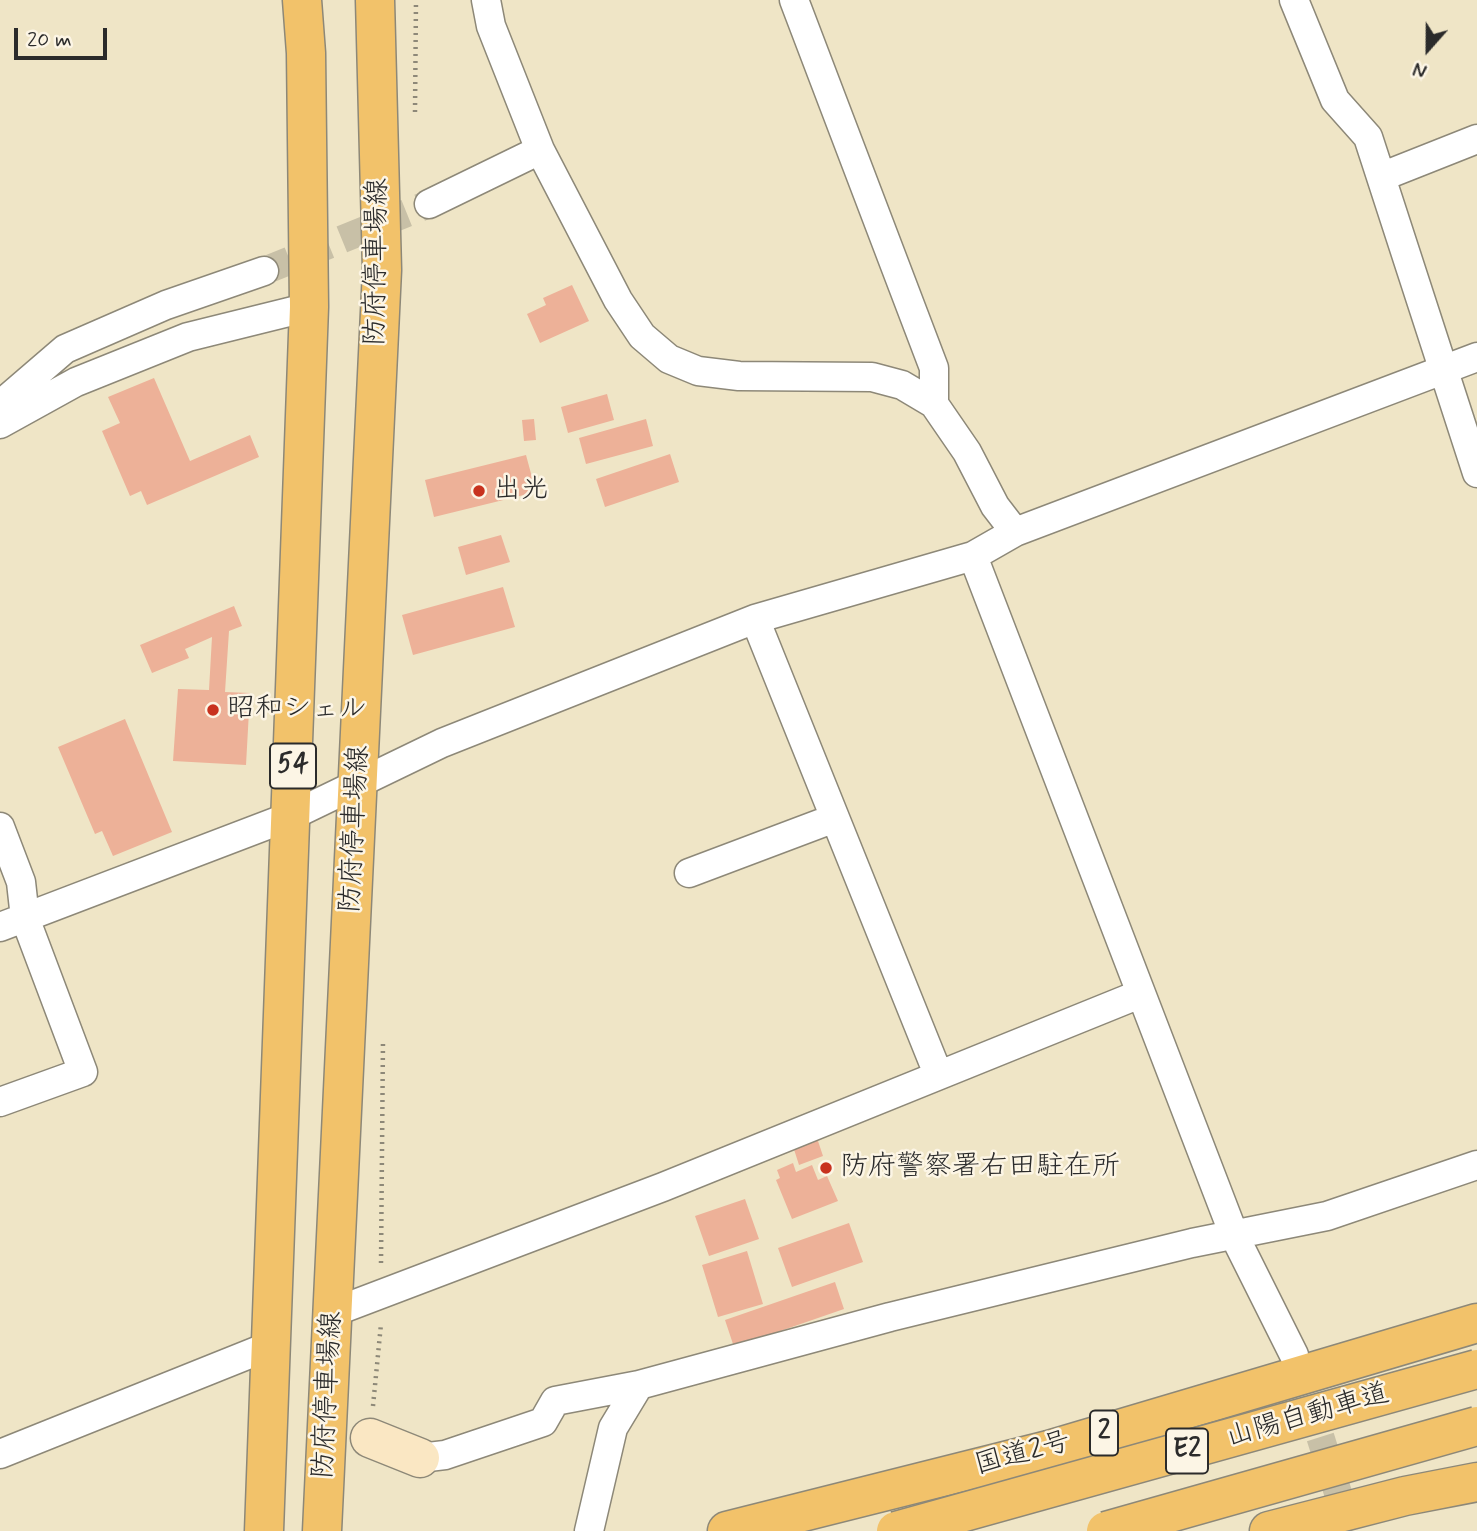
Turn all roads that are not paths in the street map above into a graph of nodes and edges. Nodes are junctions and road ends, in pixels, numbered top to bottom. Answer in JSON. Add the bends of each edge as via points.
{"nodes":[{"id":1,"x":302,"y":0,"type":"edge"},
{"id":2,"x":375,"y":0,"type":"edge"},
{"id":3,"x":486,"y":0,"type":"edge"},
{"id":4,"x":794,"y":0,"type":"edge"},
{"id":5,"x":1294,"y":0,"type":"edge"},
{"id":6,"x":1477,"y":139,"type":"edge"},
{"id":7,"x":540,"y":150,"type":"junction"},
{"id":8,"x":1381,"y":177,"type":"junction"},
{"id":9,"x":429,"y":204,"type":"tunnel mouth"},
{"id":10,"x":264,"y":271,"type":"tunnel mouth"},
{"id":11,"x":309,"y":307,"type":"junction"},
{"id":12,"x":1477,"y":357,"type":"edge"},
{"id":13,"x":1445,"y":371,"type":"junction"},
{"id":14,"x":934,"y":404,"type":"junction"},
{"id":15,"x":0,"y":405,"type":"edge"},
{"id":16,"x":0,"y":424,"type":"edge"},
{"id":17,"x":1477,"y":473,"type":"edge"},
{"id":18,"x":1015,"y":532,"type":"junction"},
{"id":19,"x":973,"y":556,"type":"junction"},
{"id":20,"x":755,"y":619,"type":"junction"},
{"id":21,"x":358,"y":786,"type":"junction"},
{"id":22,"x":291,"y":816,"type":"junction"},
{"id":23,"x":835,"y":818,"type":"junction"},
{"id":24,"x":0,"y":827,"type":"edge"},
{"id":25,"x":690,"y":873,"type":"dead end"},
{"id":26,"x":12,"y":923,"type":"edge"},
{"id":27,"x":1140,"y":994,"type":"junction"},
{"id":28,"x":937,"y":1074,"type":"junction"},
{"id":29,"x":0,"y":1102,"type":"edge"},
{"id":30,"x":1477,"y":1165,"type":"edge"},
{"id":31,"x":1234,"y":1235,"type":"junction"},
{"id":32,"x":334,"y":1311,"type":"junction"},
{"id":33,"x":1477,"y":1322,"type":"edge"},
{"id":34,"x":272,"y":1345,"type":"junction"},
{"id":35,"x":1294,"y":1354,"type":"tunnel mouth"},
{"id":36,"x":1477,"y":1369,"type":"edge"},
{"id":37,"x":639,"y":1385,"type":"junction"},
{"id":38,"x":1477,"y":1426,"type":"edge"},
{"id":39,"x":370,"y":1438,"type":"joint"},
{"id":40,"x":327,"y":1440,"type":"junction"},
{"id":41,"x":0,"y":1454,"type":"edge"},
{"id":42,"x":420,"y":1458,"type":"joint"},
{"id":43,"x":324,"y":1481,"type":"junction"},
{"id":44,"x":1477,"y":1482,"type":"edge"},
{"id":45,"x":264,"y":1531,"type":"edge"},
{"id":46,"x":322,"y":1531,"type":"edge"},
{"id":47,"x":349,"y":1531,"type":"edge"},
{"id":48,"x":589,"y":1531,"type":"edge"},
{"id":49,"x":727,"y":1531,"type":"edge"},
{"id":50,"x":896,"y":1531,"type":"edge"},
{"id":51,"x":1106,"y":1531,"type":"edge"},
{"id":52,"x":1269,"y":1531,"type":"edge"}],
"edges":[{"from":1,"to":11,"type":"main road","name":"防府停車場線","number":"54"},
{"from":2,"to":21,"type":"main road","name":"防府停車場線","number":"54","via":[[382,270]]},
{"from":3,"to":7,"type":"street","via":[[491,26]]},
{"from":4,"to":14,"type":"street","via":[[934,368]]},
{"from":5,"to":8,"type":"street","via":[[1335,100],[1368,138]]},
{"from":6,"to":8,"type":"street"},
{"from":7,"to":9,"type":"street"},
{"from":7,"to":14,"type":"street","via":[[618,300],[642,336],[669,359],[698,371],[739,376],[872,377],[902,385]]},
{"from":8,"to":13,"type":"street"},
{"from":10,"to":15,"type":"street","via":[[166,305],[65,349]]},
{"from":11,"to":16,"type":"street","via":[[188,337],[76,382]]},
{"from":11,"to":22,"type":"main road","name":"防府停車場線","number":"54"},
{"from":12,"to":13,"type":"street"},
{"from":13,"to":17,"type":"street"},
{"from":13,"to":18,"type":"street"},
{"from":14,"to":18,"type":"street"},
{"from":18,"to":19,"type":"street"},
{"from":19,"to":20,"type":"street"},
{"from":19,"to":27,"type":"street"},
{"from":20,"to":21,"type":"street","via":[[442,743]]},
{"from":20,"to":23,"type":"street"},
{"from":21,"to":22,"type":"street"},
{"from":21,"to":32,"type":"main road","name":"防府停車場線","number":"54"},
{"from":22,"to":26,"type":"street"},
{"from":22,"to":34,"type":"main road","name":"防府停車場線","number":"54"},
{"from":23,"to":25,"type":"street"},
{"from":23,"to":28,"type":"street"},
{"from":24,"to":26,"type":"street","via":[[21,882]]},
{"from":26,"to":29,"type":"street","via":[[83,1072]]},
{"from":27,"to":28,"type":"street"},
{"from":27,"to":31,"type":"street"},
{"from":28,"to":32,"type":"street","via":[[663,1187]]},
{"from":30,"to":31,"type":"street","via":[[1327,1216]]},
{"from":31,"to":35,"type":"street"},
{"from":31,"to":37,"type":"street","via":[[890,1317]]},
{"from":32,"to":40,"type":"main road","name":"防府停車場線","number":"54"},
{"from":33,"to":49,"type":"main road","name":"国道2号","number":"2","via":[[1049,1450]]},
{"from":34,"to":41,"type":"street"},
{"from":34,"to":45,"type":"main road","name":"防府停車場線","number":"54"},
{"from":36,"to":50,"type":"main road","name":"山陽自動車道","number":"E2","bridge":true},
{"from":37,"to":42,"type":"street","via":[[555,1401],[543,1422],[445,1455]]},
{"from":37,"to":48,"type":"street","via":[[613,1428]]},
{"from":38,"to":51,"type":"main road","name":"山陽自動車道","number":"E2","bridge":true},
{"from":39,"to":40,"type":"street"},
{"from":39,"to":42,"type":"main road"},
{"from":40,"to":43,"type":"main road","name":"防府停車場線","number":"54"},
{"from":43,"to":46,"type":"main road","name":"防府停車場線","number":"54"},
{"from":43,"to":47,"type":"main road"},
{"from":44,"to":52,"type":"main road"}]}
